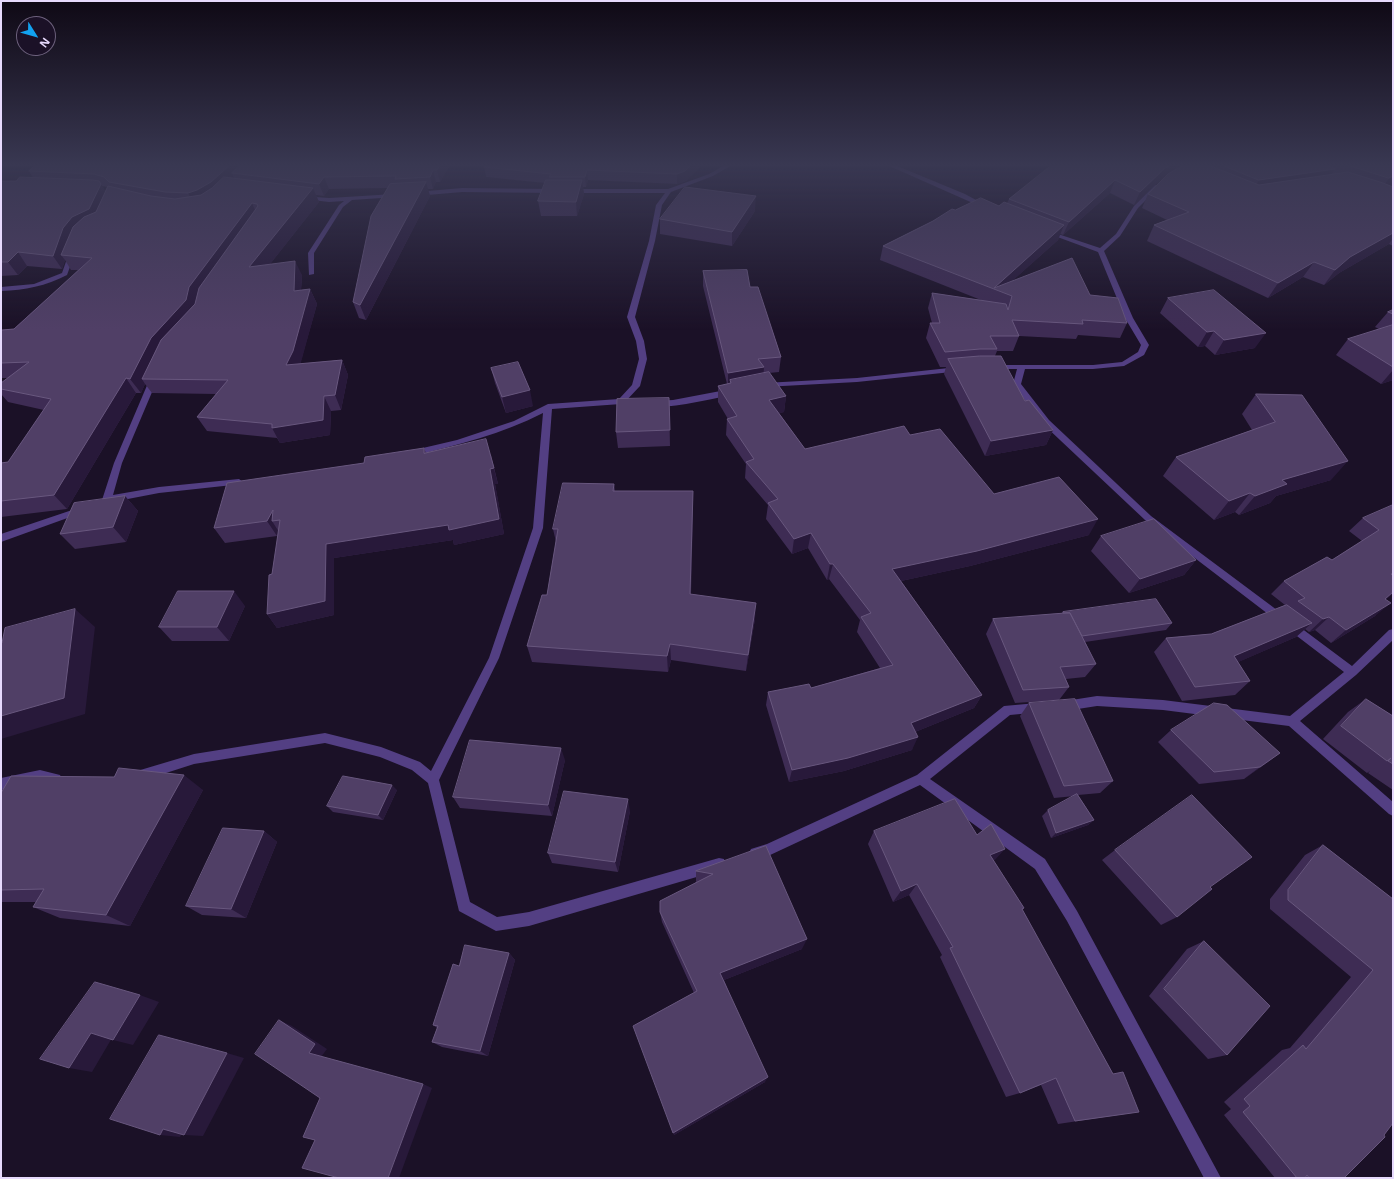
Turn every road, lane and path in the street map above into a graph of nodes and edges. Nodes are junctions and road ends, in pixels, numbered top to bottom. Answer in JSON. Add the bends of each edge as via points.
{"nodes":[{"id":1,"x":332,"y":220,"type":"edge"},
{"id":2,"x":656,"y":220,"type":"edge"},
{"id":3,"x":1127,"y":220,"type":"edge"},
{"id":4,"x":1039,"y":229,"type":"edge"},
{"id":5,"x":76,"y":244,"type":"edge"},
{"id":6,"x":1102,"y":251,"type":"junction"},
{"id":7,"x":311,"y":274,"type":"dead end"},
{"id":8,"x":1,"y":289,"type":"edge"},
{"id":9,"x":983,"y":367,"type":"edge"},
{"id":10,"x":159,"y":368,"type":"edge"},
{"id":11,"x":967,"y":368,"type":"edge"},
{"id":12,"x":1021,"y":368,"type":"junction"},
{"id":13,"x":752,"y":388,"type":"edge"},
{"id":14,"x":738,"y":390,"type":"edge"},
{"id":15,"x":621,"y":401,"type":"junction"},
{"id":16,"x":634,"y":402,"type":"edge"},
{"id":17,"x":648,"y":404,"type":"edge"},
{"id":18,"x":548,"y":407,"type":"junction"},
{"id":19,"x":404,"y":455,"type":"edge"},
{"id":20,"x":245,"y":482,"type":"edge"},
{"id":21,"x":86,"y":508,"type":"edge"},
{"id":22,"x":1,"y":538,"type":"edge"},
{"id":23,"x":1393,"y":633,"type":"edge"},
{"id":24,"x":1352,"y":672,"type":"junction"},
{"id":25,"x":1292,"y":720,"type":"junction"},
{"id":26,"x":130,"y":777,"type":"edge"},
{"id":27,"x":921,"y":779,"type":"junction"},
{"id":28,"x":433,"y":780,"type":"junction"},
{"id":29,"x":71,"y":782,"type":"edge"},
{"id":30,"x":1,"y":784,"type":"edge"},
{"id":31,"x":1393,"y":810,"type":"edge"},
{"id":32,"x":746,"y":856,"type":"edge"},
{"id":33,"x":731,"y":860,"type":"edge"},
{"id":34,"x":1213,"y":1178,"type":"edge"}],
"edges":[{"from":1,"to":7,"type":"street","via":[[311,253]]},
{"from":2,"to":15,"type":"street","via":[[631,317],[640,341],[643,359],[636,386]]},
{"from":3,"to":6,"type":"street"},
{"from":4,"to":6,"type":"street"},
{"from":5,"to":8,"type":"street","via":[[65,274],[30,288]]},
{"from":6,"to":12,"type":"street","via":[[1129,318],[1142,336],[1145,345],[1141,353],[1124,364]]},
{"from":9,"to":12,"type":"street"},
{"from":10,"to":20,"type":"street","via":[[145,396],[103,501],[159,490]]},
{"from":11,"to":13,"type":"street"},
{"from":12,"to":24,"type":"street","via":[[1017,384],[1046,422],[1148,518]]},
{"from":14,"to":17,"type":"street","via":[[673,403]]},
{"from":15,"to":16,"type":"street"},
{"from":15,"to":18,"type":"street"},
{"from":18,"to":19,"type":"street","via":[[517,423],[459,442]]},
{"from":18,"to":28,"type":"street","via":[[538,528],[494,658]]},
{"from":21,"to":22,"type":"street"},
{"from":23,"to":24,"type":"street"},
{"from":24,"to":25,"type":"street"},
{"from":25,"to":27,"type":"street","via":[[1097,700],[1051,708],[1008,710]]},
{"from":25,"to":31,"type":"street"},
{"from":26,"to":28,"type":"street","via":[[194,759],[325,738],[381,752],[416,766]]},
{"from":27,"to":32,"type":"street","via":[[768,850]]},
{"from":27,"to":34,"type":"street","via":[[1040,864],[1072,916]]},
{"from":28,"to":33,"type":"street","via":[[464,906],[496,924],[529,919]]},
{"from":29,"to":30,"type":"street","via":[[40,776]]}]}
